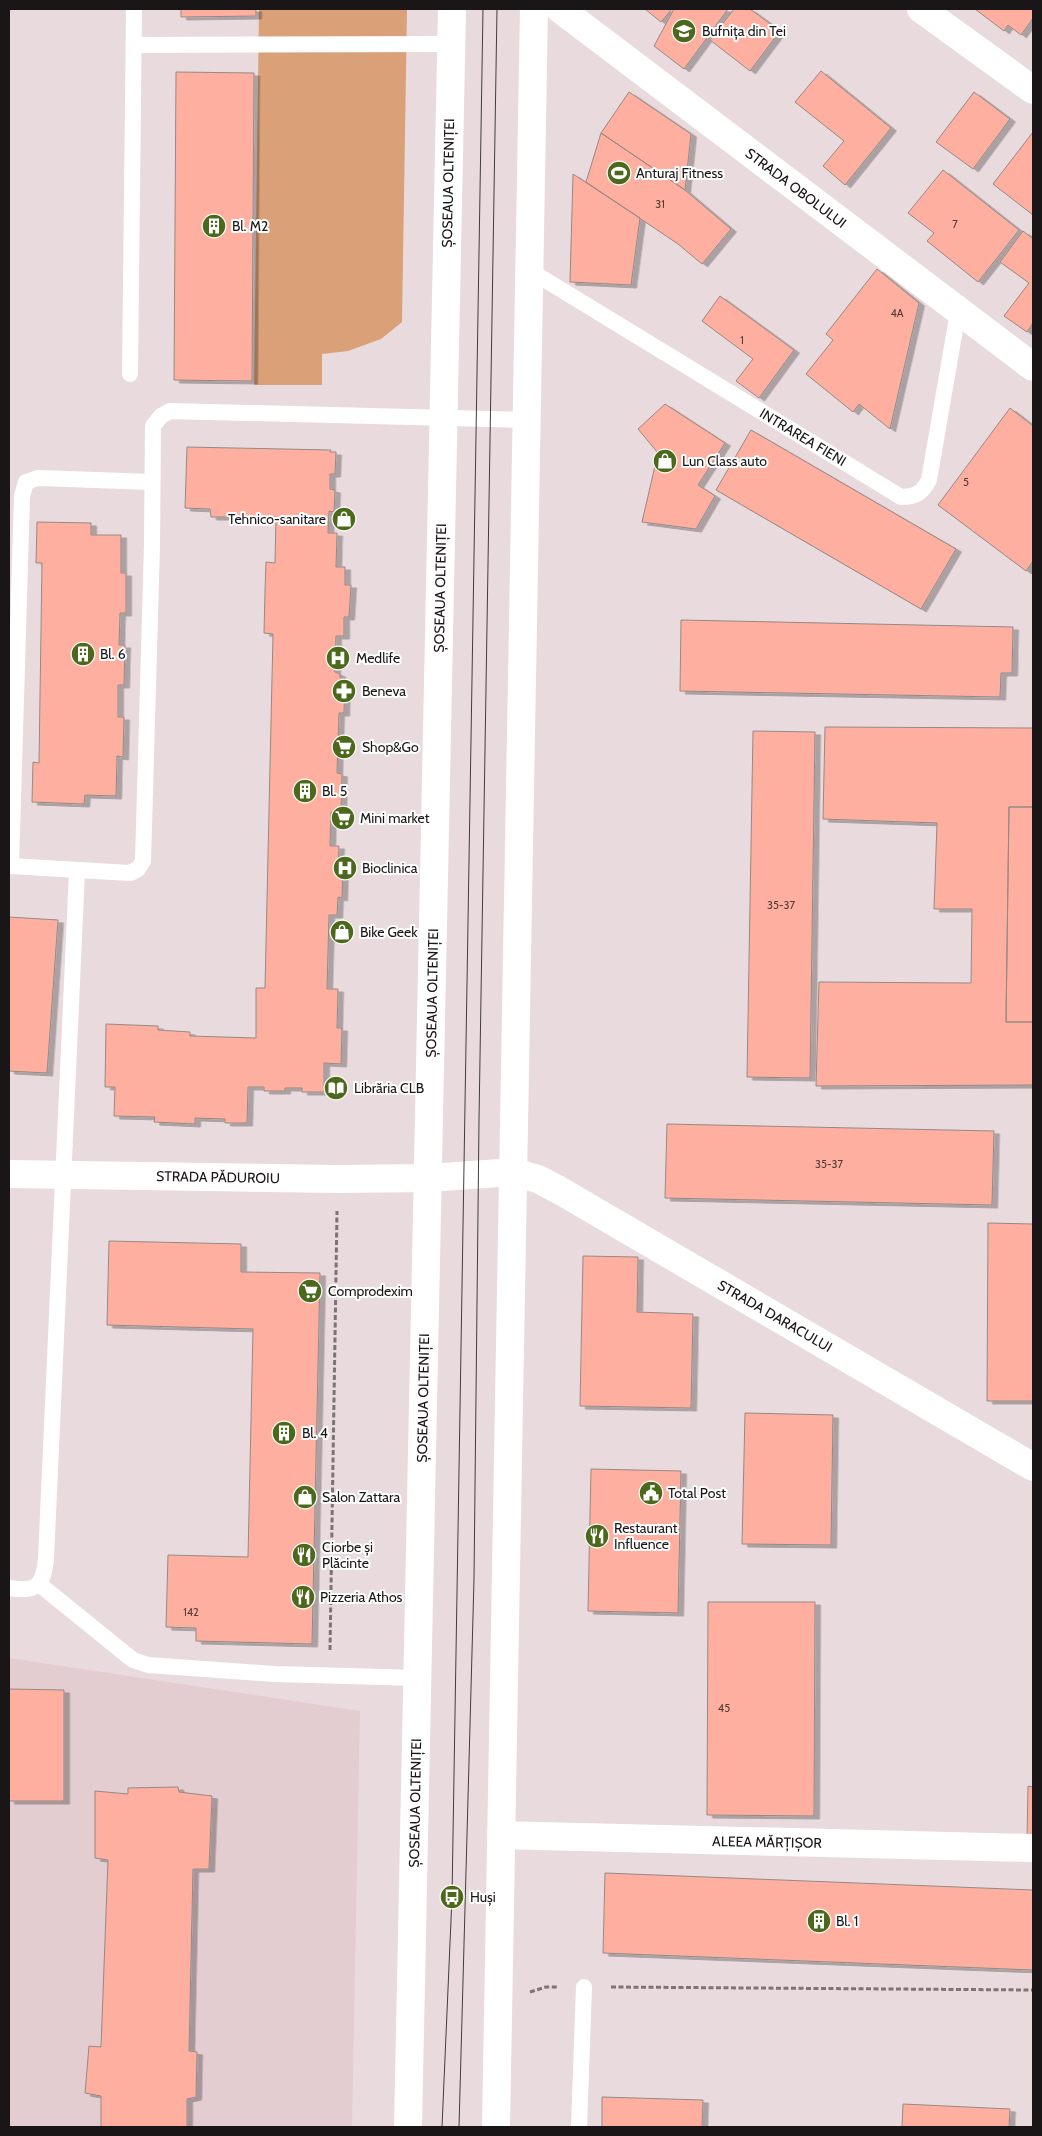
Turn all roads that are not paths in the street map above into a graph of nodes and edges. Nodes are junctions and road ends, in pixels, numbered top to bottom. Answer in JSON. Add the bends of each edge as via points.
{"nodes":[{"id":1,"x":134,"y":9,"type":"edge"},
{"id":2,"x":452,"y":9,"type":"edge"},
{"id":3,"x":534,"y":9,"type":"edge"},
{"id":4,"x":560,"y":9,"type":"edge"},
{"id":5,"x":921,"y":9,"type":"edge"},
{"id":6,"x":451,"y":44,"type":"junction"},
{"id":7,"x":134,"y":45,"type":"junction"},
{"id":8,"x":1033,"y":90,"type":"edge"},
{"id":9,"x":529,"y":270,"type":"junction"},
{"id":10,"x":958,"y":312,"type":"junction"},
{"id":11,"x":1033,"y":367,"type":"edge"},
{"id":12,"x":130,"y":374,"type":"dead end"},
{"id":13,"x":444,"y":419,"type":"junction"},
{"id":14,"x":527,"y":420,"type":"junction"},
{"id":15,"x":152,"y":482,"type":"junction"},
{"id":16,"x":10,"y":867,"type":"edge"},
{"id":17,"x":77,"y":871,"type":"junction"},
{"id":18,"x":513,"y":1172,"type":"junction"},
{"id":19,"x":9,"y":1174,"type":"edge"},
{"id":20,"x":62,"y":1175,"type":"junction"},
{"id":21,"x":428,"y":1178,"type":"junction"},
{"id":22,"x":1033,"y":1467,"type":"edge"},
{"id":23,"x":39,"y":1584,"type":"junction"},
{"id":24,"x":9,"y":1588,"type":"edge"},
{"id":25,"x":418,"y":1678,"type":"junction"},
{"id":26,"x":501,"y":1835,"type":"junction"},
{"id":27,"x":1033,"y":1848,"type":"edge"},
{"id":28,"x":584,"y":1987,"type":"road end"},
{"id":29,"x":408,"y":2127,"type":"edge"},
{"id":30,"x":496,"y":2127,"type":"edge"},
{"id":31,"x":579,"y":2127,"type":"edge"}],
"edges":[{"from":1,"to":7,"type":"lane"},
{"from":2,"to":6,"type":"main road","name":"ȘOSEAUA OLTENIȚEI"},
{"from":3,"to":9,"type":"main road"},
{"from":4,"to":10,"type":"main road","name":"STRADA OBOLULUI"},
{"from":5,"to":8,"type":"main road"},
{"from":6,"to":7,"type":"lane"},
{"from":6,"to":13,"type":"main road","name":"ȘOSEAUA OLTENIȚEI"},
{"from":7,"to":12,"type":"lane"},
{"from":9,"to":10,"type":"lane","name":"INTRAREA FIENI","via":[[901,497],[914,497],[929,480]]},
{"from":9,"to":14,"type":"main road"},
{"from":10,"to":11,"type":"main road","name":"STRADA OBOLULUI"},
{"from":13,"to":14,"type":"lane"},
{"from":13,"to":15,"type":"lane","via":[[170,412],[161,416],[153,426]]},
{"from":13,"to":21,"type":"main road","name":"ȘOSEAUA OLTENIȚEI"},
{"from":14,"to":18,"type":"main road"},
{"from":15,"to":16,"type":"lane","via":[[38,478],[26,482],[22,496]]},
{"from":15,"to":17,"type":"lane","via":[[143,862],[130,873]]},
{"from":16,"to":17,"type":"lane"},
{"from":17,"to":20,"type":"lane"},
{"from":18,"to":21,"type":"main road","name":"STRADA PĂDUROIU"},
{"from":18,"to":22,"type":"main road","name":"STRADA DARACULUI","via":[[559,1190]]},
{"from":18,"to":26,"type":"main road"},
{"from":19,"to":20,"type":"main road","name":"STRADA PĂDUROIU"},
{"from":20,"to":21,"type":"main road","name":"STRADA PĂDUROIU"},
{"from":20,"to":23,"type":"lane","via":[[46,1559],[45,1572]]},
{"from":21,"to":25,"type":"main road","name":"ȘOSEAUA OLTENIȚEI"},
{"from":23,"to":24,"type":"lane","via":[[28,1591]]},
{"from":23,"to":25,"type":"lane","via":[[133,1660],[148,1665],[274,1674]]},
{"from":25,"to":29,"type":"main road","name":"ȘOSEAUA OLTENIȚEI"},
{"from":26,"to":27,"type":"main road","name":"ALEEA MĂRȚIȘOR"},
{"from":26,"to":30,"type":"main road"},
{"from":28,"to":31,"type":"lane"}]}
